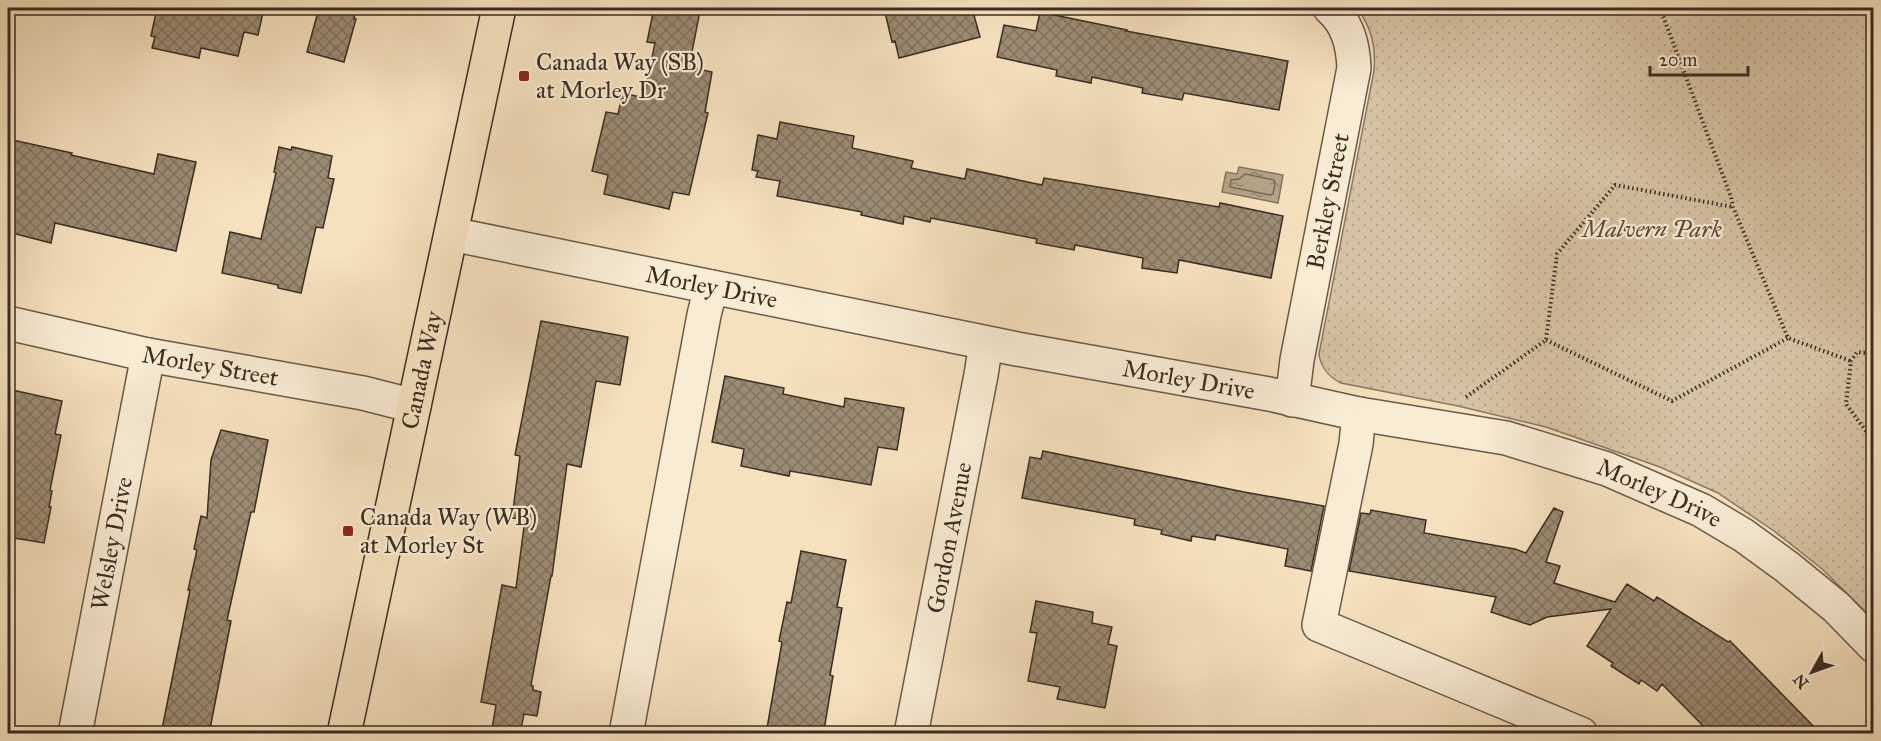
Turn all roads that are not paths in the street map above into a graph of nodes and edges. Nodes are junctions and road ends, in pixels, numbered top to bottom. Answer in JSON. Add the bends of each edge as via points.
{"nodes":[{"id":1,"x":498,"y":8,"type":"edge"},
{"id":2,"x":1330,"y":8,"type":"edge"},
{"id":3,"x":451,"y":234,"type":"junction"},
{"id":4,"x":711,"y":287,"type":"junction"},
{"id":5,"x":8,"y":323,"type":"edge"},
{"id":6,"x":986,"y":343,"type":"junction"},
{"id":7,"x":148,"y":355,"type":"junction"},
{"id":8,"x":1292,"y":400,"type":"junction"},
{"id":9,"x":414,"y":406,"type":"junction"},
{"id":10,"x":1359,"y":414,"type":"junction"},
{"id":11,"x":1874,"y":646,"type":"edge"},
{"id":12,"x":75,"y":734,"type":"edge"},
{"id":13,"x":344,"y":734,"type":"edge"},
{"id":14,"x":626,"y":734,"type":"edge"},
{"id":15,"x":911,"y":734,"type":"edge"},
{"id":16,"x":1581,"y":734,"type":"edge"}],
"edges":[{"from":1,"to":3,"type":"main road","name":"Canada Way"},
{"from":2,"to":8,"type":"street","name":"Berkley Street","via":[[1351,38],[1354,68]]},
{"from":3,"to":4,"type":"street","name":"Morley Drive"},
{"from":3,"to":9,"type":"main road","name":"Canada Way"},
{"from":4,"to":6,"type":"street","name":"Morley Drive"},
{"from":4,"to":14,"type":"street"},
{"from":5,"to":7,"type":"street","name":"Morley Street"},
{"from":6,"to":8,"type":"street","name":"Morley Drive"},
{"from":6,"to":15,"type":"street","name":"Gordon Avenue"},
{"from":7,"to":9,"type":"street","name":"Morley Street","via":[[363,393]]},
{"from":7,"to":12,"type":"street","name":"Welsley Drive"},
{"from":8,"to":10,"type":"street","name":"Morley Drive"},
{"from":9,"to":13,"type":"main road","name":"Canada Way"},
{"from":10,"to":11,"type":"street","name":"Morley Drive","via":[[1506,438],[1607,469],[1701,510],[1787,567],[1836,607]]},
{"from":10,"to":16,"type":"street","via":[[1319,625]]}]}
